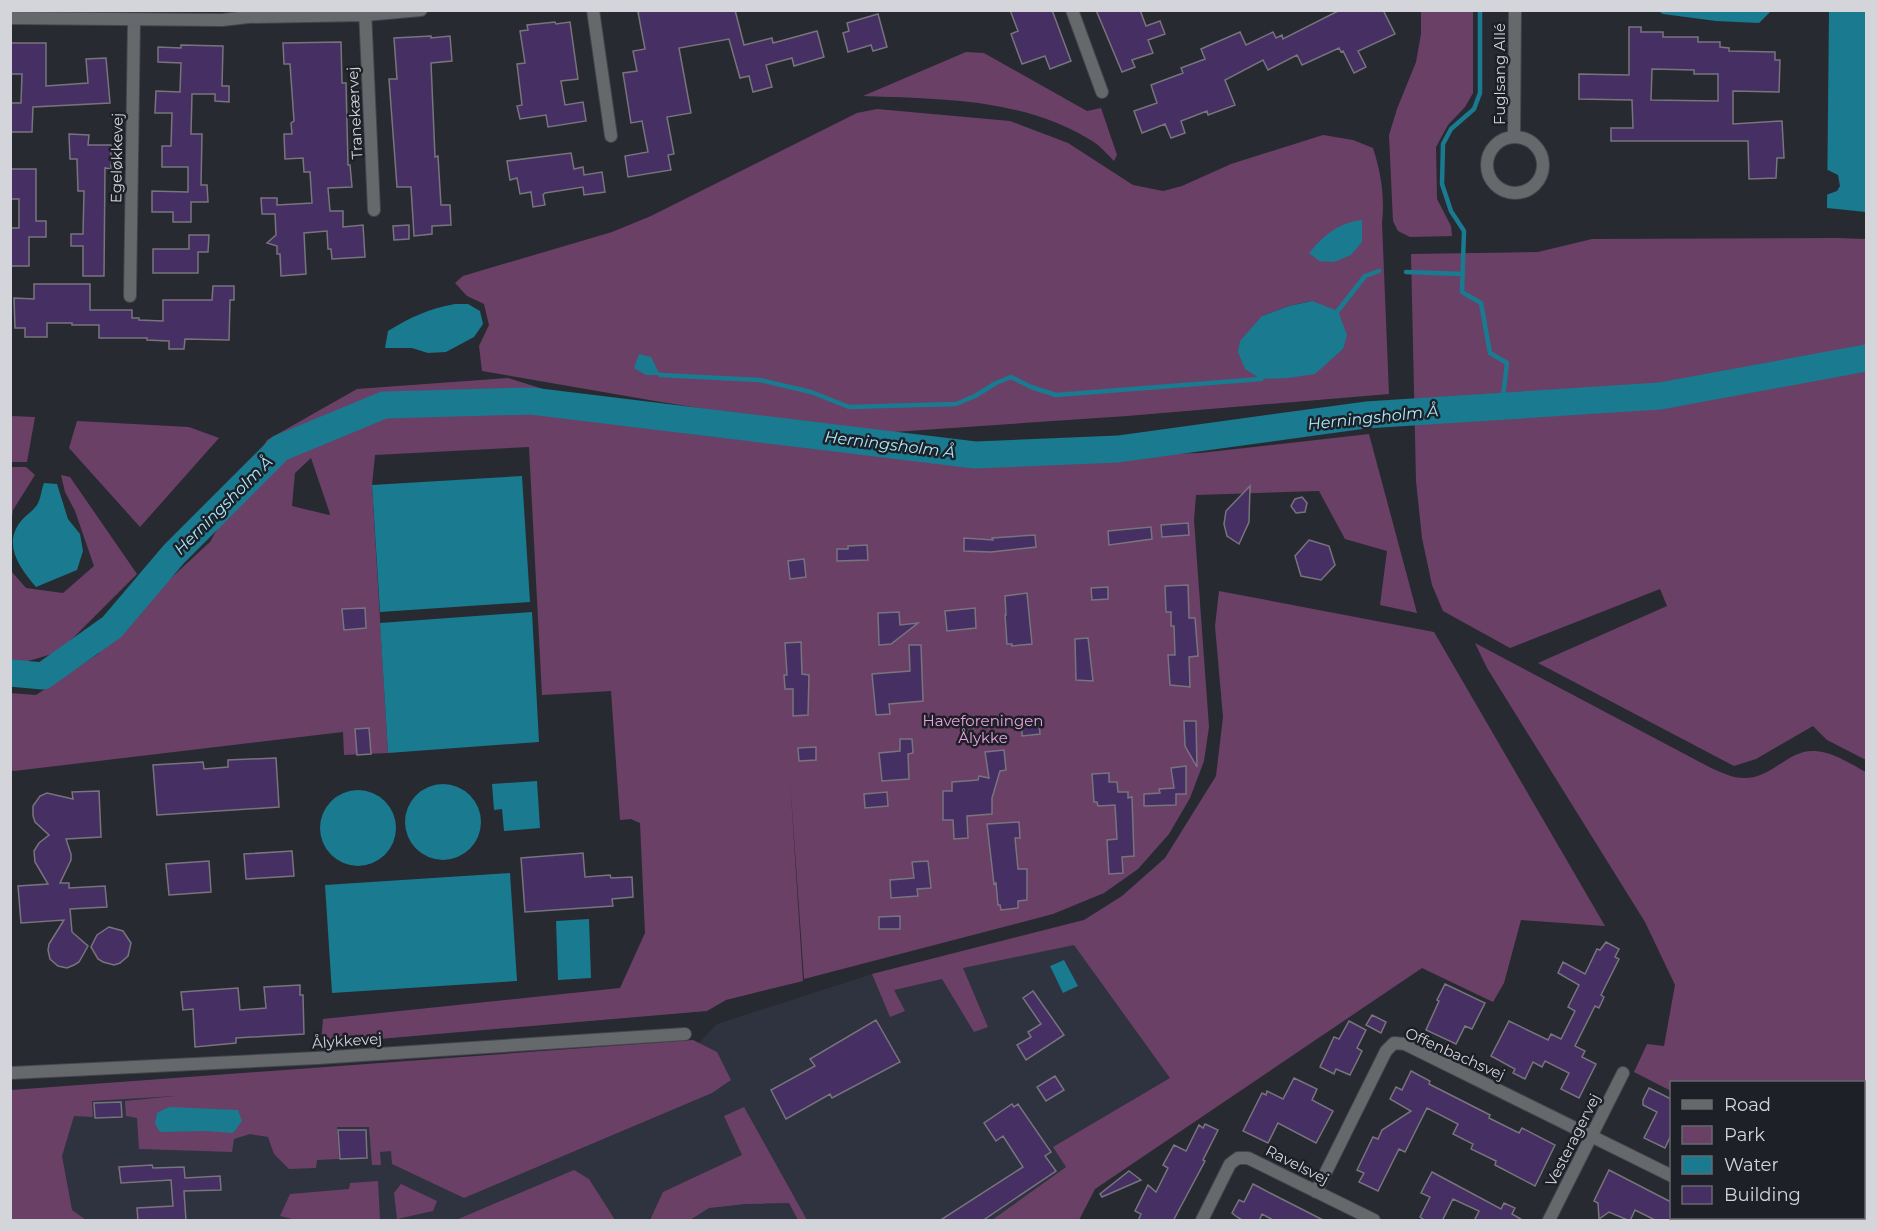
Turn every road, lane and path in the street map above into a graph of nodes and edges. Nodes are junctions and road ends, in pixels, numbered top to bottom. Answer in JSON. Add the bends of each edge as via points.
{"nodes":[{"id":1,"x":421,"y":10,"type":"edge"},
{"id":2,"x":593,"y":10,"type":"edge"},
{"id":3,"x":1072,"y":10,"type":"edge"},
{"id":4,"x":1515,"y":10,"type":"edge"},
{"id":5,"x":365,"y":13,"type":"edge"},
{"id":6,"x":223,"y":16,"type":"edge"},
{"id":7,"x":10,"y":18,"type":"edge"},
{"id":8,"x":134,"y":20,"type":"junction"},
{"id":9,"x":1102,"y":92,"type":"dead end"},
{"id":10,"x":611,"y":136,"type":"dead end"},
{"id":11,"x":1514,"y":137,"type":"junction"},
{"id":12,"x":374,"y":210,"type":"dead end"},
{"id":13,"x":130,"y":296,"type":"dead end"},
{"id":14,"x":685,"y":1034,"type":"dead end"},
{"id":15,"x":10,"y":1073,"type":"edge"},
{"id":16,"x":1623,"y":1073,"type":"dead end"},
{"id":17,"x":1592,"y":1136,"type":"junction"},
{"id":18,"x":1670,"y":1175,"type":"edge"},
{"id":19,"x":1316,"y":1192,"type":"junction"},
{"id":20,"x":1202,"y":1221,"type":"edge"},
{"id":21,"x":1374,"y":1221,"type":"edge"},
{"id":22,"x":1549,"y":1221,"type":"edge"}],
"edges":[{"from":1,"to":5,"type":"street"},
{"from":2,"to":10,"type":"street"},
{"from":3,"to":9,"type":"street"},
{"from":4,"to":11,"type":"street","name":"Fuglsang Allé"},
{"from":5,"to":6,"type":"street"},
{"from":5,"to":12,"type":"street","name":"Tranekærvej"},
{"from":6,"to":8,"type":"street"},
{"from":7,"to":8,"type":"street"},
{"from":8,"to":13,"type":"street","name":"Egeløkkevej"},
{"from":11,"to":11,"type":"street","name":"Fuglsang Allé","via":[[1530,141],[1543,160],[1538,182],[1518,193],[1497,187],[1487,164],[1493,148]]},
{"from":14,"to":15,"type":"street","name":"Ålykkevej"},
{"from":16,"to":17,"type":"street","name":"Vesteragervej"},
{"from":17,"to":18,"type":"street"},
{"from":17,"to":19,"type":"street","name":"Offenbachsvej","via":[[1394,1042]]},
{"from":17,"to":22,"type":"street","name":"Vesteragervej"},
{"from":19,"to":20,"type":"street","name":"Ravelsvej","via":[[1248,1158],[1238,1158],[1230,1164]]},
{"from":19,"to":21,"type":"street","name":"Ravelsvej"}]}
